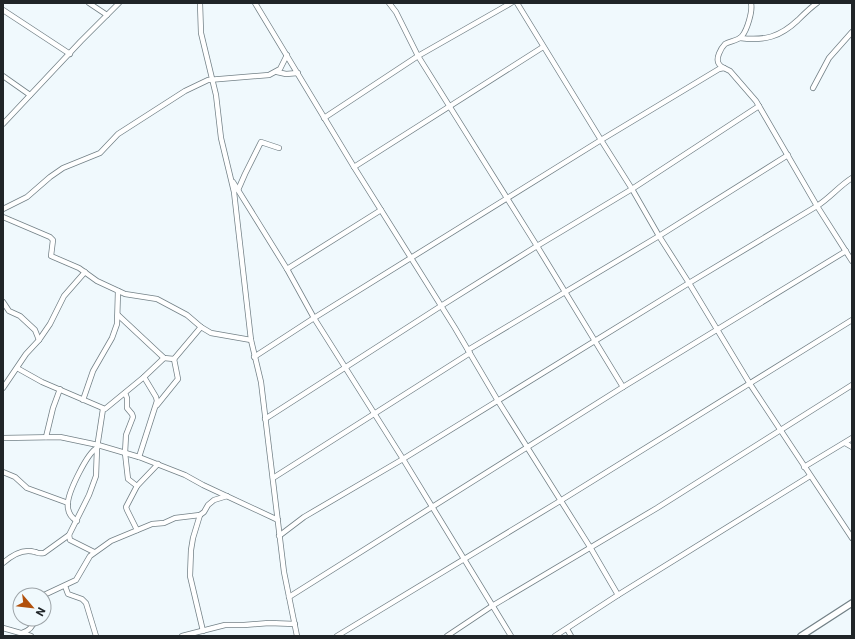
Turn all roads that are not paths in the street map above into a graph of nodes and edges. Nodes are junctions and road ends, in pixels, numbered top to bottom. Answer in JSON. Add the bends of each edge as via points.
{"nodes":[{"id":1,"x":90,"y":3,"type":"edge"},
{"id":2,"x":119,"y":3,"type":"edge"},
{"id":3,"x":200,"y":3,"type":"edge"},
{"id":4,"x":255,"y":3,"type":"edge"},
{"id":5,"x":389,"y":3,"type":"edge"},
{"id":6,"x":511,"y":3,"type":"edge"},
{"id":7,"x":517,"y":3,"type":"edge"},
{"id":8,"x":751,"y":3,"type":"edge"},
{"id":9,"x":817,"y":3,"type":"edge"},
{"id":10,"x":3,"y":10,"type":"edge"},
{"id":11,"x":107,"y":15,"type":"junction"},
{"id":12,"x":852,"y":32,"type":"edge"},
{"id":13,"x":740,"y":38,"type":"junction"},
{"id":14,"x":543,"y":47,"type":"junction"},
{"id":15,"x":70,"y":54,"type":"junction"},
{"id":16,"x":287,"y":54,"type":"junction"},
{"id":17,"x":418,"y":56,"type":"junction"},
{"id":18,"x":724,"y":68,"type":"junction"},
{"id":19,"x":277,"y":72,"type":"junction"},
{"id":20,"x":298,"y":73,"type":"junction"},
{"id":21,"x":3,"y":76,"type":"edge"},
{"id":22,"x":212,"y":80,"type":"junction"},
{"id":23,"x":813,"y":88,"type":"dead end"},
{"id":24,"x":30,"y":95,"type":"junction"},
{"id":25,"x":450,"y":106,"type":"junction"},
{"id":26,"x":759,"y":106,"type":"junction"},
{"id":27,"x":324,"y":118,"type":"junction"},
{"id":28,"x":3,"y":124,"type":"edge"},
{"id":29,"x":601,"y":140,"type":"junction"},
{"id":30,"x":279,"y":148,"type":"dead end"},
{"id":31,"x":788,"y":155,"type":"junction"},
{"id":32,"x":354,"y":167,"type":"junction"},
{"id":33,"x":852,"y":178,"type":"edge"},
{"id":34,"x":231,"y":180,"type":"junction"},
{"id":35,"x":632,"y":189,"type":"junction"},
{"id":36,"x":238,"y":190,"type":"junction"},
{"id":37,"x":507,"y":199,"type":"junction"},
{"id":38,"x":817,"y":206,"type":"junction"},
{"id":39,"x":3,"y":209,"type":"edge"},
{"id":40,"x":381,"y":210,"type":"junction"},
{"id":41,"x":3,"y":217,"type":"edge"},
{"id":42,"x":658,"y":236,"type":"junction"},
{"id":43,"x":537,"y":246,"type":"junction"},
{"id":44,"x":846,"y":251,"type":"junction"},
{"id":45,"x":411,"y":258,"type":"junction"},
{"id":46,"x":852,"y":261,"type":"edge"},
{"id":47,"x":287,"y":269,"type":"junction"},
{"id":48,"x":86,"y":272,"type":"junction"},
{"id":49,"x":689,"y":283,"type":"junction"},
{"id":50,"x":118,"y":291,"type":"junction"},
{"id":51,"x":564,"y":292,"type":"junction"},
{"id":52,"x":3,"y":302,"type":"edge"},
{"id":53,"x":441,"y":306,"type":"junction"},
{"id":54,"x":118,"y":315,"type":"junction"},
{"id":55,"x":314,"y":318,"type":"junction"},
{"id":56,"x":852,"y":320,"type":"edge"},
{"id":57,"x":201,"y":327,"type":"junction"},
{"id":58,"x":717,"y":329,"type":"junction"},
{"id":59,"x":39,"y":340,"type":"junction"},
{"id":60,"x":251,"y":340,"type":"junction"},
{"id":61,"x":595,"y":341,"type":"junction"},
{"id":62,"x":469,"y":352,"type":"junction"},
{"id":63,"x":254,"y":357,"type":"junction"},
{"id":64,"x":164,"y":358,"type":"junction"},
{"id":65,"x":174,"y":359,"type":"junction"},
{"id":66,"x":17,"y":368,"type":"junction"},
{"id":67,"x":344,"y":368,"type":"junction"},
{"id":68,"x":144,"y":378,"type":"junction"},
{"id":69,"x":750,"y":384,"type":"junction"},
{"id":70,"x":852,"y":385,"type":"edge"},
{"id":71,"x":623,"y":387,"type":"junction"},
{"id":72,"x":3,"y":388,"type":"edge"},
{"id":73,"x":60,"y":389,"type":"junction"},
{"id":74,"x":125,"y":393,"type":"junction"},
{"id":75,"x":83,"y":400,"type":"junction"},
{"id":76,"x":498,"y":401,"type":"junction"},
{"id":77,"x":156,"y":404,"type":"junction"},
{"id":78,"x":103,"y":409,"type":"junction"},
{"id":79,"x":373,"y":414,"type":"junction"},
{"id":80,"x":265,"y":419,"type":"junction"},
{"id":81,"x":780,"y":431,"type":"junction"},
{"id":82,"x":3,"y":438,"type":"edge"},
{"id":83,"x":46,"y":438,"type":"junction"},
{"id":84,"x":852,"y":438,"type":"edge"},
{"id":85,"x":845,"y":443,"type":"junction"},
{"id":86,"x":97,"y":446,"type":"junction"},
{"id":87,"x":528,"y":447,"type":"junction"},
{"id":88,"x":852,"y":447,"type":"edge"},
{"id":89,"x":125,"y":453,"type":"junction"},
{"id":90,"x":139,"y":457,"type":"junction"},
{"id":91,"x":145,"y":459,"type":"junction"},
{"id":92,"x":403,"y":459,"type":"junction"},
{"id":93,"x":158,"y":464,"type":"junction"},
{"id":94,"x":804,"y":467,"type":"junction"},
{"id":95,"x":151,"y":470,"type":"junction"},
{"id":96,"x":3,"y":472,"type":"edge"},
{"id":97,"x":810,"y":476,"type":"junction"},
{"id":98,"x":272,"y":478,"type":"junction"},
{"id":99,"x":137,"y":486,"type":"junction"},
{"id":100,"x":227,"y":496,"type":"junction"},
{"id":101,"x":560,"y":500,"type":"junction"},
{"id":102,"x":68,"y":503,"type":"junction"},
{"id":103,"x":431,"y":507,"type":"junction"},
{"id":104,"x":200,"y":515,"type":"junction"},
{"id":105,"x":278,"y":520,"type":"junction"},
{"id":106,"x":77,"y":521,"type":"junction"},
{"id":107,"x":137,"y":530,"type":"junction"},
{"id":108,"x":70,"y":535,"type":"junction"},
{"id":109,"x":279,"y":536,"type":"junction"},
{"id":110,"x":852,"y":538,"type":"edge"},
{"id":111,"x":590,"y":547,"type":"junction"},
{"id":112,"x":94,"y":552,"type":"junction"},
{"id":113,"x":464,"y":559,"type":"junction"},
{"id":114,"x":3,"y":563,"type":"edge"},
{"id":115,"x":65,"y":586,"type":"junction"},
{"id":116,"x":52,"y":592,"type":"edge"},
{"id":117,"x":618,"y":595,"type":"junction"},
{"id":118,"x":289,"y":597,"type":"junction"},
{"id":119,"x":852,"y":603,"type":"edge"},
{"id":120,"x":492,"y":606,"type":"junction"},
{"id":121,"x":295,"y":624,"type":"junction"},
{"id":122,"x":32,"y":627,"type":"edge"},
{"id":123,"x":4,"y":628,"type":"edge"},
{"id":124,"x":567,"y":629,"type":"junction"},
{"id":125,"x":203,"y":631,"type":"junction"},
{"id":126,"x":15,"y":632,"type":"junction"},
{"id":127,"x":22,"y":633,"type":"junction"},
{"id":128,"x":9,"y":635,"type":"edge"},
{"id":129,"x":31,"y":636,"type":"edge"},
{"id":130,"x":96,"y":636,"type":"edge"},
{"id":131,"x":182,"y":636,"type":"edge"},
{"id":132,"x":297,"y":636,"type":"edge"},
{"id":133,"x":336,"y":636,"type":"edge"},
{"id":134,"x":447,"y":636,"type":"edge"},
{"id":135,"x":511,"y":636,"type":"edge"},
{"id":136,"x":556,"y":636,"type":"edge"},
{"id":137,"x":571,"y":636,"type":"edge"},
{"id":138,"x":801,"y":636,"type":"edge"}],
"edges":[{"from":1,"to":11,"type":"street"},
{"from":2,"to":11,"type":"street"},
{"from":3,"to":22,"type":"street","via":[[200,33]]},
{"from":4,"to":16,"type":"street"},
{"from":5,"to":17,"type":"street"},
{"from":6,"to":17,"type":"street"},
{"from":7,"to":14,"type":"street"},
{"from":8,"to":13,"type":"street","via":[[749,20]]},
{"from":9,"to":13,"type":"street","via":[[776,35],[758,40]]},
{"from":10,"to":15,"type":"street"},
{"from":11,"to":15,"type":"street"},
{"from":12,"to":23,"type":"street","via":[[829,58]]},
{"from":13,"to":18,"type":"street","via":[[724,45],[721,50],[717,61]]},
{"from":14,"to":25,"type":"street"},
{"from":14,"to":29,"type":"street"},
{"from":15,"to":24,"type":"street"},
{"from":16,"to":19,"type":"street"},
{"from":16,"to":20,"type":"street"},
{"from":17,"to":25,"type":"street"},
{"from":17,"to":27,"type":"street"},
{"from":18,"to":26,"type":"street","via":[[730,70]]},
{"from":18,"to":29,"type":"street","via":[[718,69]]},
{"from":19,"to":20,"type":"street"},
{"from":19,"to":22,"type":"street","via":[[264,76]]},
{"from":20,"to":27,"type":"street"},
{"from":21,"to":24,"type":"street"},
{"from":22,"to":34,"type":"street"},
{"from":22,"to":39,"type":"street","via":[[206,80],[185,91],[118,134],[100,152],[63,168],[27,197]]},
{"from":24,"to":28,"type":"street"},
{"from":25,"to":32,"type":"street"},
{"from":25,"to":37,"type":"street"},
{"from":26,"to":31,"type":"street"},
{"from":26,"to":35,"type":"street"},
{"from":27,"to":32,"type":"street"},
{"from":29,"to":35,"type":"street"},
{"from":29,"to":37,"type":"street"},
{"from":30,"to":36,"type":"street","via":[[261,142]]},
{"from":31,"to":38,"type":"street"},
{"from":31,"to":42,"type":"street"},
{"from":32,"to":40,"type":"street"},
{"from":33,"to":38,"type":"street"},
{"from":34,"to":36,"type":"street"},
{"from":34,"to":60,"type":"street"},
{"from":35,"to":42,"type":"street"},
{"from":35,"to":43,"type":"street"},
{"from":36,"to":47,"type":"street"},
{"from":37,"to":43,"type":"street"},
{"from":37,"to":45,"type":"street"},
{"from":38,"to":44,"type":"street"},
{"from":38,"to":49,"type":"street"},
{"from":40,"to":45,"type":"street"},
{"from":40,"to":47,"type":"street"},
{"from":41,"to":48,"type":"street","via":[[50,237],[53,240],[52,256]]},
{"from":42,"to":49,"type":"street"},
{"from":42,"to":51,"type":"street"},
{"from":43,"to":51,"type":"street"},
{"from":43,"to":53,"type":"street"},
{"from":44,"to":46,"type":"street"},
{"from":44,"to":58,"type":"street"},
{"from":45,"to":53,"type":"street"},
{"from":45,"to":55,"type":"street"},
{"from":47,"to":55,"type":"street"},
{"from":48,"to":50,"type":"street","via":[[97,281]]},
{"from":48,"to":59,"type":"street","via":[[64,296],[54,319]]},
{"from":49,"to":58,"type":"street"},
{"from":49,"to":61,"type":"street"},
{"from":50,"to":54,"type":"street"},
{"from":50,"to":57,"type":"street","via":[[130,296],[157,299],[187,315]]},
{"from":51,"to":61,"type":"street"},
{"from":51,"to":62,"type":"street"},
{"from":52,"to":59,"type":"street","via":[[9,310],[35,330]]},
{"from":53,"to":62,"type":"street"},
{"from":53,"to":67,"type":"street"},
{"from":54,"to":64,"type":"street"},
{"from":54,"to":75,"type":"street","via":[[115,330],[93,371]]},
{"from":55,"to":63,"type":"street"},
{"from":55,"to":67,"type":"street"},
{"from":56,"to":69,"type":"street"},
{"from":57,"to":60,"type":"street","via":[[214,334]]},
{"from":57,"to":65,"type":"street"},
{"from":58,"to":69,"type":"street"},
{"from":58,"to":71,"type":"street"},
{"from":59,"to":66,"type":"street"},
{"from":60,"to":63,"type":"street"},
{"from":61,"to":71,"type":"street"},
{"from":61,"to":76,"type":"street"},
{"from":62,"to":76,"type":"street"},
{"from":62,"to":79,"type":"street"},
{"from":63,"to":80,"type":"street","via":[[260,379]]},
{"from":64,"to":65,"type":"street"},
{"from":64,"to":68,"type":"street"},
{"from":65,"to":77,"type":"street","via":[[178,379]]},
{"from":66,"to":72,"type":"street"},
{"from":66,"to":73,"type":"street"},
{"from":67,"to":79,"type":"street"},
{"from":67,"to":80,"type":"street"},
{"from":68,"to":74,"type":"street"},
{"from":68,"to":77,"type":"street","via":[[156,397]]},
{"from":69,"to":81,"type":"street"},
{"from":69,"to":101,"type":"street"},
{"from":70,"to":81,"type":"street"},
{"from":71,"to":87,"type":"street"},
{"from":73,"to":75,"type":"street"},
{"from":73,"to":83,"type":"street"},
{"from":74,"to":78,"type":"street"},
{"from":74,"to":89,"type":"street","via":[[127,408],[133,417],[126,435]]},
{"from":75,"to":78,"type":"street"},
{"from":76,"to":87,"type":"street"},
{"from":76,"to":92,"type":"street"},
{"from":77,"to":90,"type":"street"},
{"from":78,"to":86,"type":"street"},
{"from":79,"to":92,"type":"street"},
{"from":79,"to":98,"type":"street"},
{"from":80,"to":98,"type":"street"},
{"from":81,"to":94,"type":"street"},
{"from":81,"to":111,"type":"street"},
{"from":82,"to":83,"type":"street"},
{"from":83,"to":86,"type":"street","via":[[60,437]]},
{"from":84,"to":85,"type":"street"},
{"from":85,"to":88,"type":"street"},
{"from":85,"to":94,"type":"street"},
{"from":86,"to":89,"type":"street"},
{"from":86,"to":102,"type":"street","via":[[71,491]]},
{"from":86,"to":106,"type":"street","via":[[95,480]]},
{"from":87,"to":101,"type":"street"},
{"from":87,"to":103,"type":"street"},
{"from":89,"to":90,"type":"street"},
{"from":89,"to":99,"type":"street","via":[[128,479]]},
{"from":90,"to":91,"type":"street"},
{"from":91,"to":93,"type":"street"},
{"from":91,"to":95,"type":"street"},
{"from":92,"to":103,"type":"street"},
{"from":92,"to":109,"type":"street","via":[[304,517]]},
{"from":93,"to":95,"type":"street"},
{"from":93,"to":100,"type":"street"},
{"from":94,"to":97,"type":"street"},
{"from":95,"to":99,"type":"street"},
{"from":96,"to":102,"type":"street","via":[[27,488]]},
{"from":97,"to":110,"type":"street"},
{"from":97,"to":117,"type":"street"},
{"from":98,"to":105,"type":"street"},
{"from":99,"to":107,"type":"street","via":[[126,508]]},
{"from":100,"to":104,"type":"street","via":[[210,502]]},
{"from":100,"to":105,"type":"street"},
{"from":101,"to":111,"type":"street"},
{"from":101,"to":113,"type":"street"},
{"from":102,"to":106,"type":"street","via":[[70,515]]},
{"from":103,"to":113,"type":"street"},
{"from":103,"to":118,"type":"street"},
{"from":104,"to":107,"type":"street","via":[[175,518]]},
{"from":104,"to":125,"type":"street","via":[[193,538],[190,576]]},
{"from":105,"to":109,"type":"street"},
{"from":106,"to":108,"type":"street"},
{"from":107,"to":112,"type":"street","via":[[111,541]]},
{"from":108,"to":112,"type":"street","via":[[70,540]]},
{"from":108,"to":114,"type":"street","via":[[44,554],[33,551],[18,552]]},
{"from":109,"to":118,"type":"street"},
{"from":111,"to":117,"type":"street"},
{"from":111,"to":120,"type":"street"},
{"from":112,"to":115,"type":"street","via":[[76,580]]},
{"from":113,"to":120,"type":"street"},
{"from":113,"to":133,"type":"street"},
{"from":115,"to":116,"type":"street"},
{"from":115,"to":130,"type":"street","via":[[68,594],[86,603]]},
{"from":117,"to":124,"type":"street"},
{"from":118,"to":121,"type":"street"},
{"from":119,"to":138,"type":"main road"},
{"from":120,"to":134,"type":"street"},
{"from":120,"to":135,"type":"street"},
{"from":121,"to":125,"type":"street","via":[[225,625]]},
{"from":121,"to":132,"type":"street"},
{"from":122,"to":127,"type":"street"},
{"from":123,"to":126,"type":"street"},
{"from":123,"to":128,"type":"street"},
{"from":124,"to":136,"type":"street"},
{"from":124,"to":137,"type":"street"},
{"from":125,"to":131,"type":"street"},
{"from":126,"to":127,"type":"street"},
{"from":126,"to":128,"type":"street"},
{"from":127,"to":129,"type":"street"}]}
